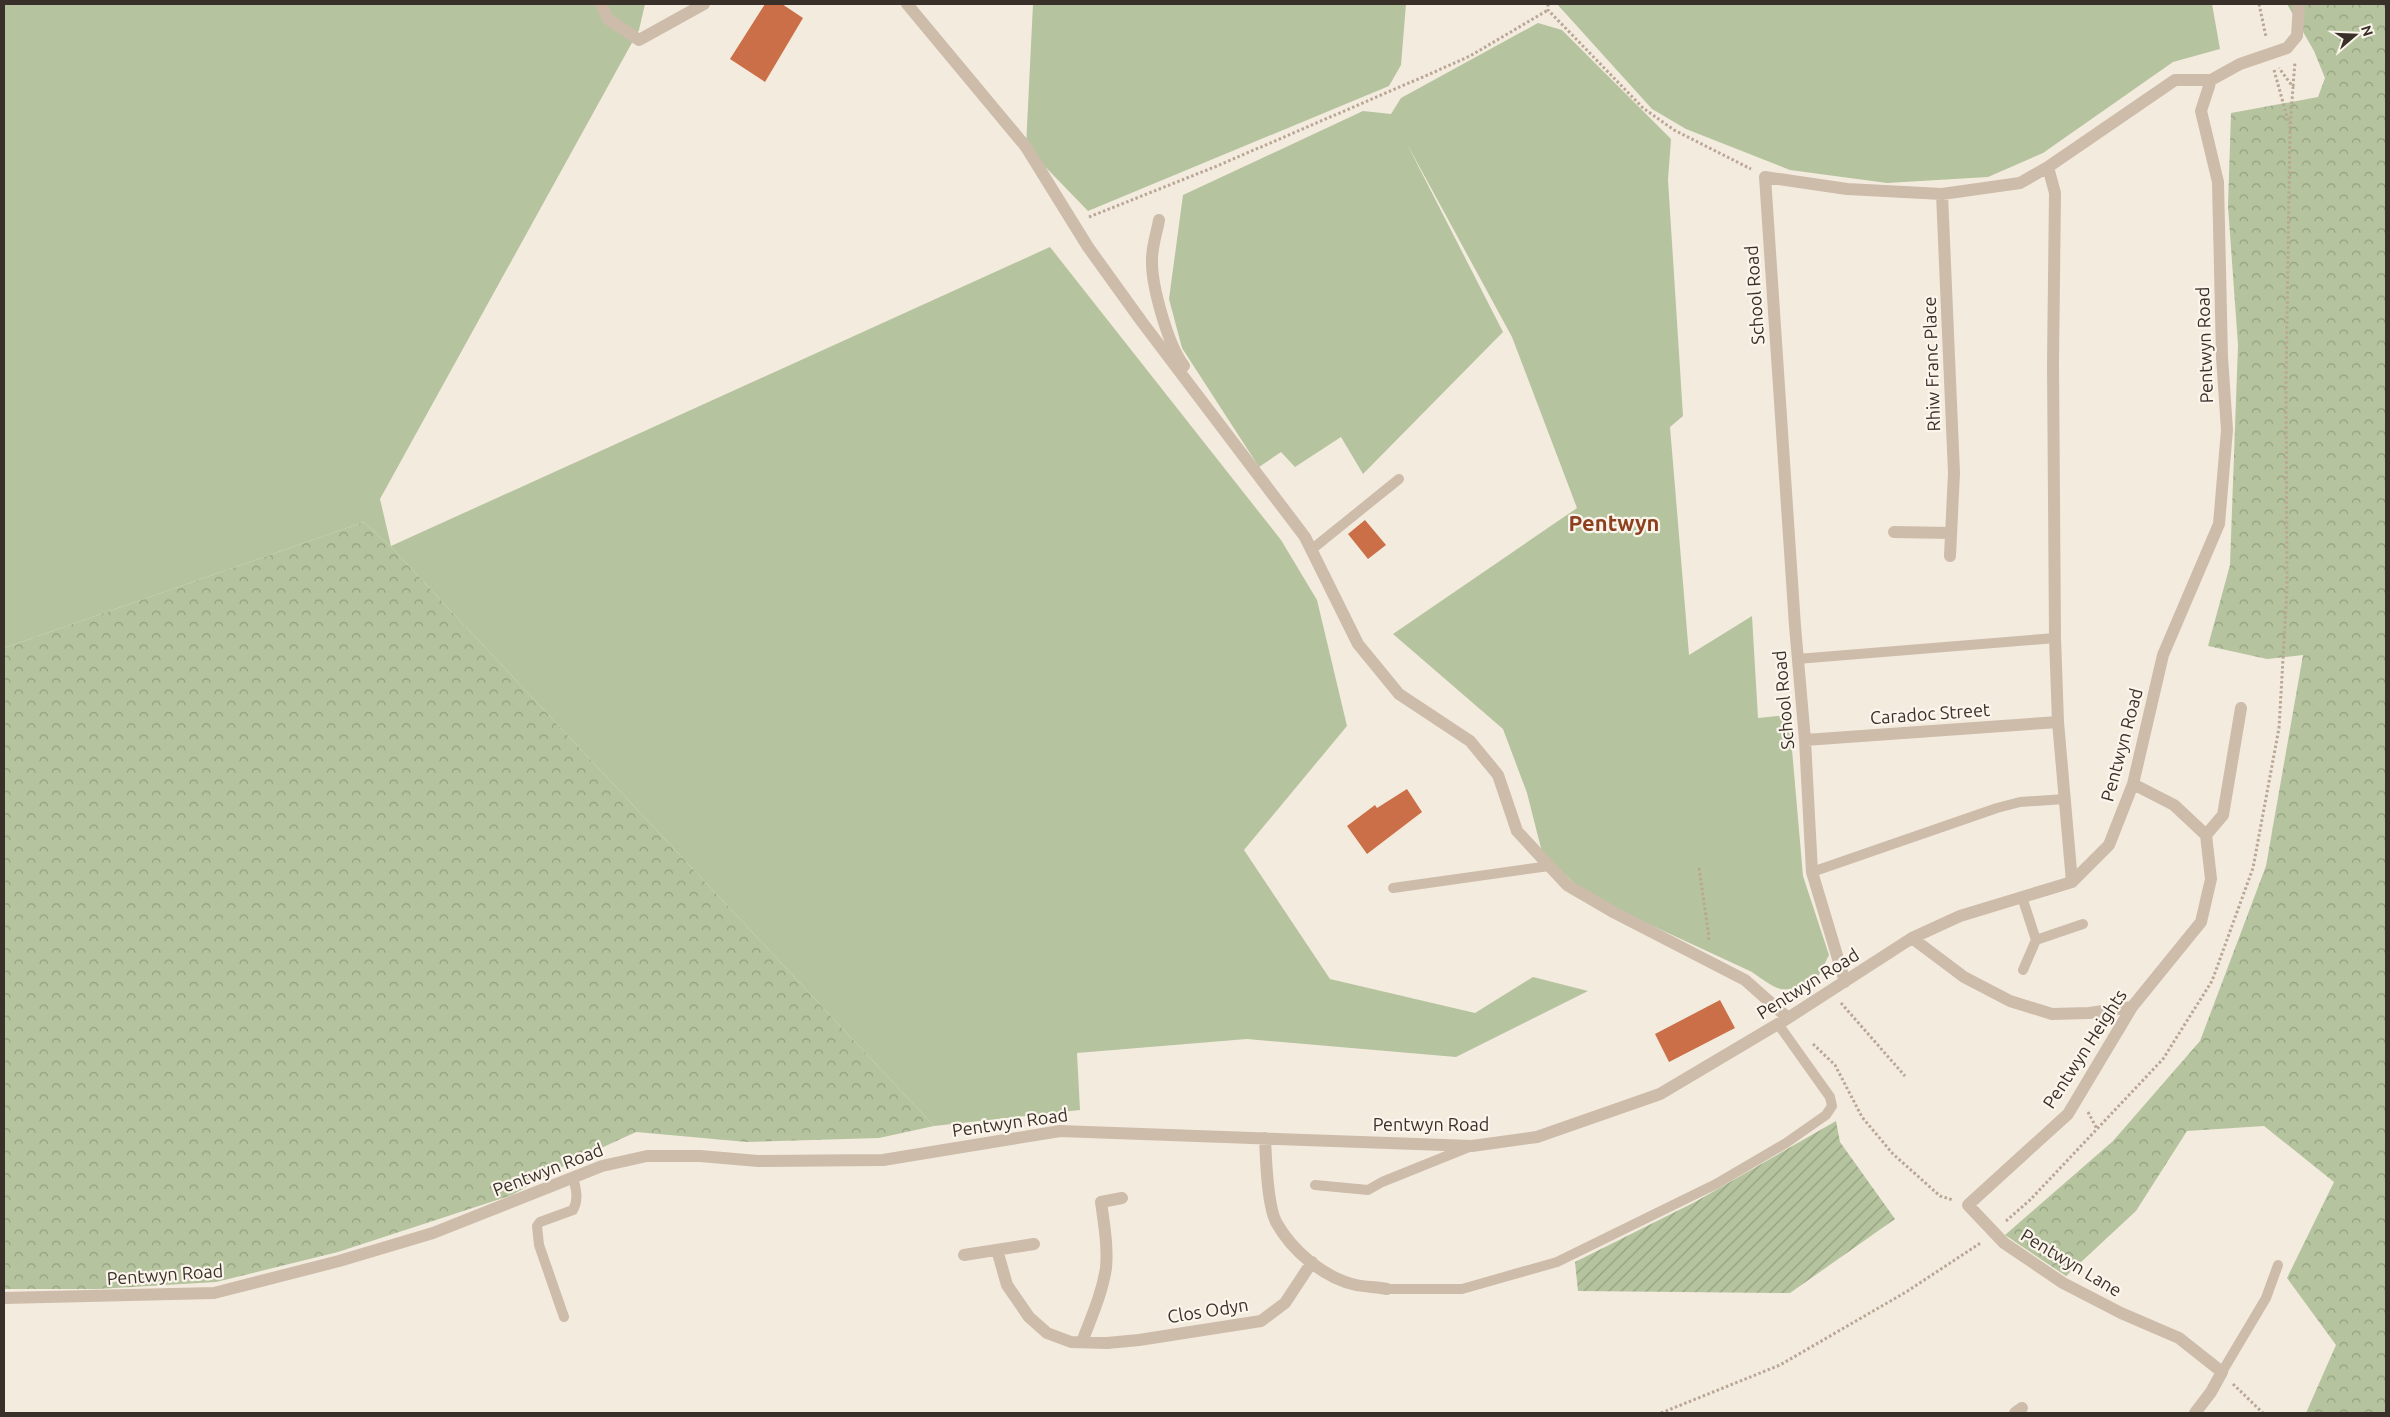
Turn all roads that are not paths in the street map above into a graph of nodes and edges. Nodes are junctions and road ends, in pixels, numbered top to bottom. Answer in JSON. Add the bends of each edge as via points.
{"nodes":[{"id":1,"x":601,"y":4,"type":"edge"},
{"id":2,"x":704,"y":4,"type":"edge"},
{"id":3,"x":907,"y":4,"type":"edge"},
{"id":4,"x":2299,"y":4,"type":"edge"},
{"id":5,"x":2211,"y":80,"type":"junction"},
{"id":6,"x":2048,"y":167,"type":"junction"},
{"id":7,"x":1942,"y":194,"type":"junction"},
{"id":8,"x":1159,"y":220,"type":"dead end"},
{"id":9,"x":1240,"y":453,"type":"junction"},
{"id":10,"x":1399,"y":478,"type":"dead end"},
{"id":11,"x":1894,"y":532,"type":"dead end"},
{"id":12,"x":1951,"y":533,"type":"junction"},
{"id":13,"x":1311,"y":550,"type":"junction"},
{"id":14,"x":1950,"y":556,"type":"dead end"},
{"id":15,"x":2056,"y":638,"type":"junction"},
{"id":16,"x":1797,"y":659,"type":"junction"},
{"id":17,"x":2241,"y":708,"type":"dead end"},
{"id":18,"x":2058,"y":722,"type":"junction"},
{"id":19,"x":1805,"y":740,"type":"junction"},
{"id":20,"x":2133,"y":784,"type":"junction"},
{"id":21,"x":2064,"y":799,"type":"junction"},
{"id":22,"x":2206,"y":835,"type":"junction"},
{"id":23,"x":1549,"y":866,"type":"junction"},
{"id":24,"x":1812,"y":872,"type":"junction"},
{"id":25,"x":2072,"y":882,"type":"junction"},
{"id":26,"x":1393,"y":888,"type":"dead end"},
{"id":27,"x":2022,"y":897,"type":"junction"},
{"id":28,"x":2083,"y":924,"type":"dead end"},
{"id":29,"x":1912,"y":938,"type":"junction"},
{"id":30,"x":2036,"y":940,"type":"junction"},
{"id":31,"x":2023,"y":970,"type":"dead end"},
{"id":32,"x":1845,"y":982,"type":"junction"},
{"id":33,"x":2132,"y":1007,"type":"junction"},
{"id":34,"x":1783,"y":1021,"type":"junction"},
{"id":35,"x":1265,"y":1138,"type":"junction"},
{"id":36,"x":1472,"y":1146,"type":"junction"},
{"id":37,"x":574,"y":1177,"type":"junction"},
{"id":38,"x":1315,"y":1185,"type":"dead end"},
{"id":39,"x":1122,"y":1198,"type":"dead end"},
{"id":40,"x":1968,"y":1205,"type":"joint"},
{"id":41,"x":1034,"y":1244,"type":"dead end"},
{"id":42,"x":997,"y":1250,"type":"junction"},
{"id":43,"x":964,"y":1255,"type":"dead end"},
{"id":44,"x":1312,"y":1262,"type":"junction"},
{"id":45,"x":2278,"y":1265,"type":"dead end"},
{"id":46,"x":1387,"y":1289,"type":"joint"},
{"id":47,"x":4,"y":1298,"type":"edge"},
{"id":48,"x":564,"y":1317,"type":"dead end"},
{"id":49,"x":1082,"y":1342,"type":"junction"},
{"id":50,"x":2222,"y":1372,"type":"junction"},
{"id":51,"x":2195,"y":1413,"type":"edge"}],
"edges":[{"from":1,"to":2,"type":"street","via":[[608,19],[639,40]]},
{"from":3,"to":9,"type":"street","via":[[1026,148],[1088,247]]},
{"from":4,"to":5,"type":"street","via":[[2297,36],[2286,48],[2240,64]]},
{"from":5,"to":6,"type":"street","via":[[2175,80]]},
{"from":5,"to":20,"type":"street","name":"Pentwyn Road","via":[[2202,111],[2218,182],[2227,430],[2219,524],[2163,655]]},
{"from":6,"to":7,"type":"street","via":[[2020,183]]},
{"from":6,"to":15,"type":"street","via":[[2055,194]]},
{"from":7,"to":12,"type":"street","name":"Rhiw Franc Place","via":[[1954,473]]},
{"from":7,"to":16,"type":"street","name":"School Road","via":[[1847,189],[1765,177]]},
{"from":8,"to":9,"type":"street","via":[[1152,259],[1160,308],[1177,357],[1239,440]]},
{"from":9,"to":13,"type":"street"},
{"from":10,"to":13,"type":"lane"},
{"from":11,"to":12,"type":"street"},
{"from":12,"to":14,"type":"street","name":"Rhiw Franc Place"},
{"from":13,"to":23,"type":"street","via":[[1358,644],[1399,694],[1470,740],[1498,775],[1517,831]]},
{"from":15,"to":16,"type":"lane"},
{"from":15,"to":18,"type":"street"},
{"from":16,"to":19,"type":"street","name":"School Road"},
{"from":17,"to":22,"type":"street","via":[[2223,815]]},
{"from":18,"to":19,"type":"street","name":"Caradoc Street"},
{"from":18,"to":21,"type":"street"},
{"from":19,"to":24,"type":"street","name":"School Road"},
{"from":20,"to":22,"type":"street","via":[[2174,805]]},
{"from":20,"to":25,"type":"street","name":"Pentwyn Road","via":[[2109,845]]},
{"from":21,"to":24,"type":"lane","via":[[2020,802],[1998,808]]},
{"from":21,"to":25,"type":"street"},
{"from":22,"to":33,"type":"street","name":"Pentwyn Heights","via":[[2211,879],[2201,922]]},
{"from":23,"to":26,"type":"lane"},
{"from":23,"to":34,"type":"street","via":[[1567,885],[1744,980]]},
{"from":24,"to":32,"type":"street","name":"School Road"},
{"from":25,"to":27,"type":"street","name":"Pentwyn Road"},
{"from":27,"to":29,"type":"street","name":"Pentwyn Road","via":[[1960,916]]},
{"from":27,"to":30,"type":"lane"},
{"from":28,"to":30,"type":"lane"},
{"from":29,"to":32,"type":"street","name":"Pentwyn Road"},
{"from":29,"to":33,"type":"street","via":[[1964,977],[2010,1001],[2052,1014]]},
{"from":30,"to":31,"type":"lane"},
{"from":32,"to":34,"type":"street","name":"Pentwyn Road"},
{"from":33,"to":40,"type":"street","name":"Pentwyn Heights","via":[[2068,1114]]},
{"from":34,"to":36,"type":"street","name":"Pentwyn Road","via":[[1660,1094],[1537,1137]]},
{"from":34,"to":46,"type":"lane","via":[[1830,1097],[1832,1106],[1826,1115],[1786,1143],[1716,1184],[1557,1262],[1462,1289]]},
{"from":35,"to":36,"type":"street","name":"Pentwyn Road"},
{"from":35,"to":37,"type":"street","name":"Pentwyn Road","via":[[1060,1131],[883,1160],[758,1161],[647,1156],[602,1166]]},
{"from":35,"to":44,"type":"street","via":[[1267,1180],[1276,1221],[1299,1252]]},
{"from":36,"to":38,"type":"lane","via":[[1368,1190]]},
{"from":37,"to":47,"type":"street","name":"Pentwyn Road","via":[[433,1233],[214,1293]]},
{"from":37,"to":48,"type":"lane","via":[[577,1203],[573,1210],[537,1226],[539,1245]]},
{"from":39,"to":49,"type":"street","via":[[1101,1202],[1106,1268]]},
{"from":40,"to":50,"type":"street","name":"Pentwyn Lane","via":[[2004,1243],[2048,1273],[2121,1313],[2179,1338]]},
{"from":41,"to":42,"type":"street"},
{"from":42,"to":43,"type":"street"},
{"from":42,"to":49,"type":"street","name":"Clos Odyn","via":[[1007,1285],[1029,1317],[1048,1333],[1071,1342]]},
{"from":44,"to":46,"type":"street","via":[[1326,1273],[1355,1285]]},
{"from":44,"to":49,"type":"street","name":"Clos Odyn","via":[[1285,1303],[1261,1320],[1139,1340]]},
{"from":45,"to":50,"type":"lane","via":[[2266,1298]]},
{"from":50,"to":51,"type":"street"}]}
